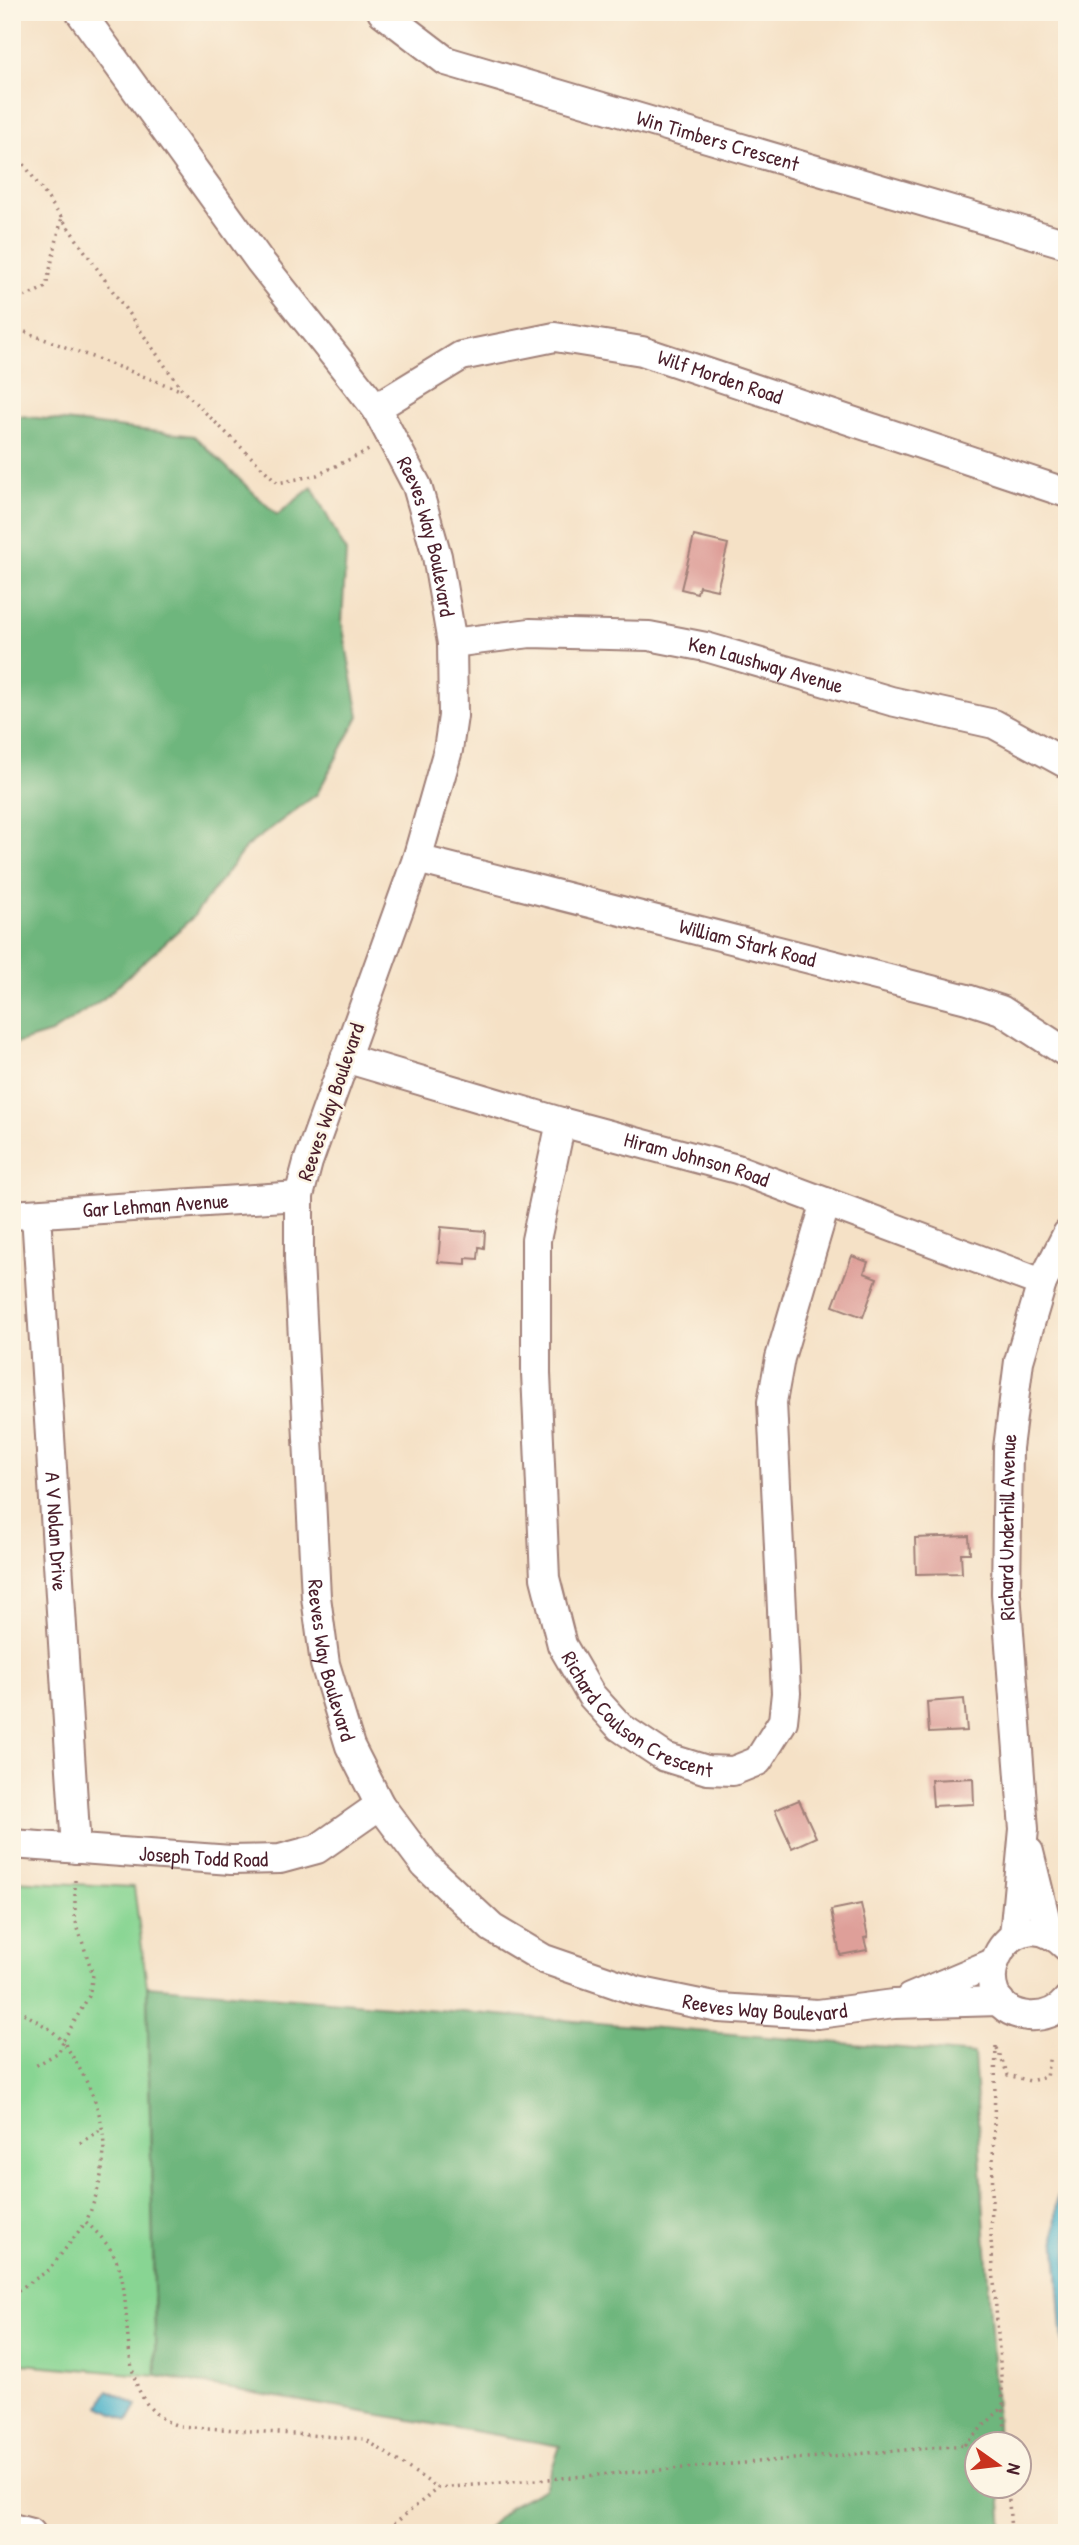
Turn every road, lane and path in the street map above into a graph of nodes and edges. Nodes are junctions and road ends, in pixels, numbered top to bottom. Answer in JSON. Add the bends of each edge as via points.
{"nodes":[{"id":1,"x":79,"y":12,"type":"edge"},
{"id":2,"x":382,"y":12,"type":"edge"},
{"id":3,"x":12,"y":147,"type":"edge"},
{"id":4,"x":62,"y":218,"type":"junction"},
{"id":5,"x":1067,"y":244,"type":"edge"},
{"id":6,"x":12,"y":303,"type":"edge"},
{"id":7,"x":12,"y":327,"type":"edge"},
{"id":8,"x":182,"y":390,"type":"junction"},
{"id":9,"x":376,"y":408,"type":"junction"},
{"id":10,"x":392,"y":439,"type":"junction"},
{"id":11,"x":1067,"y":493,"type":"edge"},
{"id":12,"x":452,"y":643,"type":"junction"},
{"id":13,"x":1067,"y":764,"type":"edge"},
{"id":14,"x":417,"y":859,"type":"junction"},
{"id":15,"x":1067,"y":1053,"type":"edge"},
{"id":16,"x":345,"y":1058,"type":"junction"},
{"id":17,"x":561,"y":1122,"type":"junction"},
{"id":18,"x":299,"y":1196,"type":"junction"},
{"id":19,"x":826,"y":1202,"type":"junction"},
{"id":20,"x":24,"y":1215,"type":"edge"},
{"id":21,"x":1067,"y":1234,"type":"edge"},
{"id":22,"x":1042,"y":1283,"type":"junction"},
{"id":23,"x":380,"y":1805,"type":"junction"},
{"id":24,"x":1024,"y":1829,"type":"junction"},
{"id":25,"x":12,"y":1844,"type":"edge"},
{"id":26,"x":76,"y":1849,"type":"junction"},
{"id":27,"x":75,"y":1880,"type":"dead end"},
{"id":28,"x":1014,"y":1936,"type":"junction"},
{"id":29,"x":1058,"y":1941,"type":"edge"},
{"id":30,"x":993,"y":1963,"type":"junction"},
{"id":31,"x":1067,"y":2000,"type":"edge"},
{"id":32,"x":1000,"y":2001,"type":"junction"},
{"id":33,"x":894,"y":2004,"type":"junction"},
{"id":34,"x":12,"y":2006,"type":"edge"},
{"id":35,"x":63,"y":2041,"type":"junction"},
{"id":36,"x":1050,"y":2055,"type":"dead end"},
{"id":37,"x":35,"y":2066,"type":"dead end"},
{"id":38,"x":103,"y":2128,"type":"junction"},
{"id":39,"x":80,"y":2143,"type":"dead end"},
{"id":40,"x":86,"y":2222,"type":"junction"},
{"id":41,"x":12,"y":2294,"type":"edge"},
{"id":42,"x":1004,"y":2405,"type":"junction"},
{"id":43,"x":981,"y":2430,"type":"edge"},
{"id":44,"x":1005,"y":2430,"type":"edge"},
{"id":45,"x":964,"y":2445,"type":"edge"},
{"id":46,"x":438,"y":2488,"type":"junction"},
{"id":47,"x":1009,"y":2500,"type":"edge"},
{"id":48,"x":12,"y":2528,"type":"edge"},
{"id":49,"x":30,"y":2533,"type":"edge"},
{"id":50,"x":383,"y":2533,"type":"edge"},
{"id":51,"x":1010,"y":2533,"type":"edge"}],
"edges":[{"from":1,"to":9,"type":"street","name":"Reeves Way Boulevard","via":[[260,260]]},
{"from":2,"to":5,"type":"street","name":"Win Timbers Crescent","via":[[446,61]]},
{"from":3,"to":4,"type":"path"},
{"from":4,"to":6,"type":"path","via":[[46,287]]},
{"from":4,"to":8,"type":"path"},
{"from":7,"to":8,"type":"path"},
{"from":8,"to":10,"type":"path","via":[[278,483],[317,475]]},
{"from":9,"to":10,"type":"street","name":"Reeves Way Boulevard"},
{"from":9,"to":11,"type":"street","name":"Wilf Morden Road","via":[[461,356],[555,337],[642,351]]},
{"from":10,"to":12,"type":"street","name":"Reeves Way Boulevard","via":[[417,486],[437,556]]},
{"from":12,"to":13,"type":"street","name":"Ken Laushway Avenue","via":[[530,633],[649,636],[706,647],[891,701],[994,724]]},
{"from":12,"to":14,"type":"street","name":"Reeves Way Boulevard","via":[[453,716],[448,750]]},
{"from":14,"to":15,"type":"street","name":"William Stark Road","via":[[967,999],[1001,1010]]},
{"from":14,"to":16,"type":"street","name":"Reeves Way Boulevard"},
{"from":16,"to":17,"type":"street","name":"Hiram Johnson Road"},
{"from":16,"to":18,"type":"street","name":"Reeves Way Boulevard"},
{"from":17,"to":19,"type":"street","name":"Hiram Johnson Road","via":[[688,1154]]},
{"from":17,"to":19,"type":"street","name":"Richard Coulson Crescent","via":[[536,1240],[536,1373],[545,1578],[562,1645],[591,1695],[620,1727],[665,1757],[707,1770],[733,1771],[758,1761],[783,1721],[786,1693],[772,1402],[780,1358]]},
{"from":18,"to":20,"type":"street","name":"Gar Lehman Avenue"},
{"from":18,"to":23,"type":"street","name":"Reeves Way Boulevard","via":[[317,1610],[325,1664],[350,1746]]},
{"from":19,"to":22,"type":"street","name":"Hiram Johnson Road"},
{"from":20,"to":26,"type":"street","name":"A V Nolan Drive"},
{"from":21,"to":22,"type":"street","name":"Richard Underhill Avenue"},
{"from":22,"to":24,"type":"street","name":"Richard Underhill Avenue","via":[[1019,1361],[1008,1448],[1006,1593]]},
{"from":23,"to":26,"type":"street","name":"Joseph Todd Road","via":[[317,1849],[280,1859]]},
{"from":23,"to":33,"type":"street","name":"Reeves Way Boulevard","via":[[434,1874],[492,1927],[544,1959],[637,1991],[719,2008],[818,2014]]},
{"from":24,"to":28,"type":"street","name":"Richard Underhill Avenue"},
{"from":24,"to":29,"type":"street","name":"Richard Underhill Avenue"},
{"from":25,"to":26,"type":"street","name":"Joseph Todd Road"},
{"from":27,"to":35,"type":"path","via":[[75,1919],[93,1975],[89,1996]]},
{"from":28,"to":29,"type":"street","via":[[1026,1932]]},
{"from":28,"to":30,"type":"street","via":[[1004,1942]]},
{"from":30,"to":32,"type":"street","via":[[991,1976]]},
{"from":30,"to":33,"type":"street","name":"Reeves Way Boulevard"},
{"from":31,"to":32,"type":"street","via":[[1038,2016],[1011,2010]]},
{"from":32,"to":33,"type":"street","name":"Reeves Way Boulevard"},
{"from":34,"to":35,"type":"path"},
{"from":35,"to":37,"type":"path","via":[[59,2052]]},
{"from":35,"to":38,"type":"path","via":[[83,2075]]},
{"from":36,"to":42,"type":"path","via":[[1046,2077],[1030,2081],[1008,2075],[996,2046],[991,2240]]},
{"from":38,"to":39,"type":"path"},
{"from":38,"to":40,"type":"path","via":[[104,2172]]},
{"from":40,"to":41,"type":"path","via":[[49,2270]]},
{"from":40,"to":46,"type":"path","via":[[113,2252],[121,2272],[129,2363],[140,2390],[161,2420],[179,2426],[365,2440]]},
{"from":42,"to":43,"type":"path"},
{"from":42,"to":44,"type":"path"},
{"from":45,"to":46,"type":"path"},
{"from":46,"to":50,"type":"path"},
{"from":47,"to":51,"type":"path"},
{"from":48,"to":49,"type":"street"}]}
